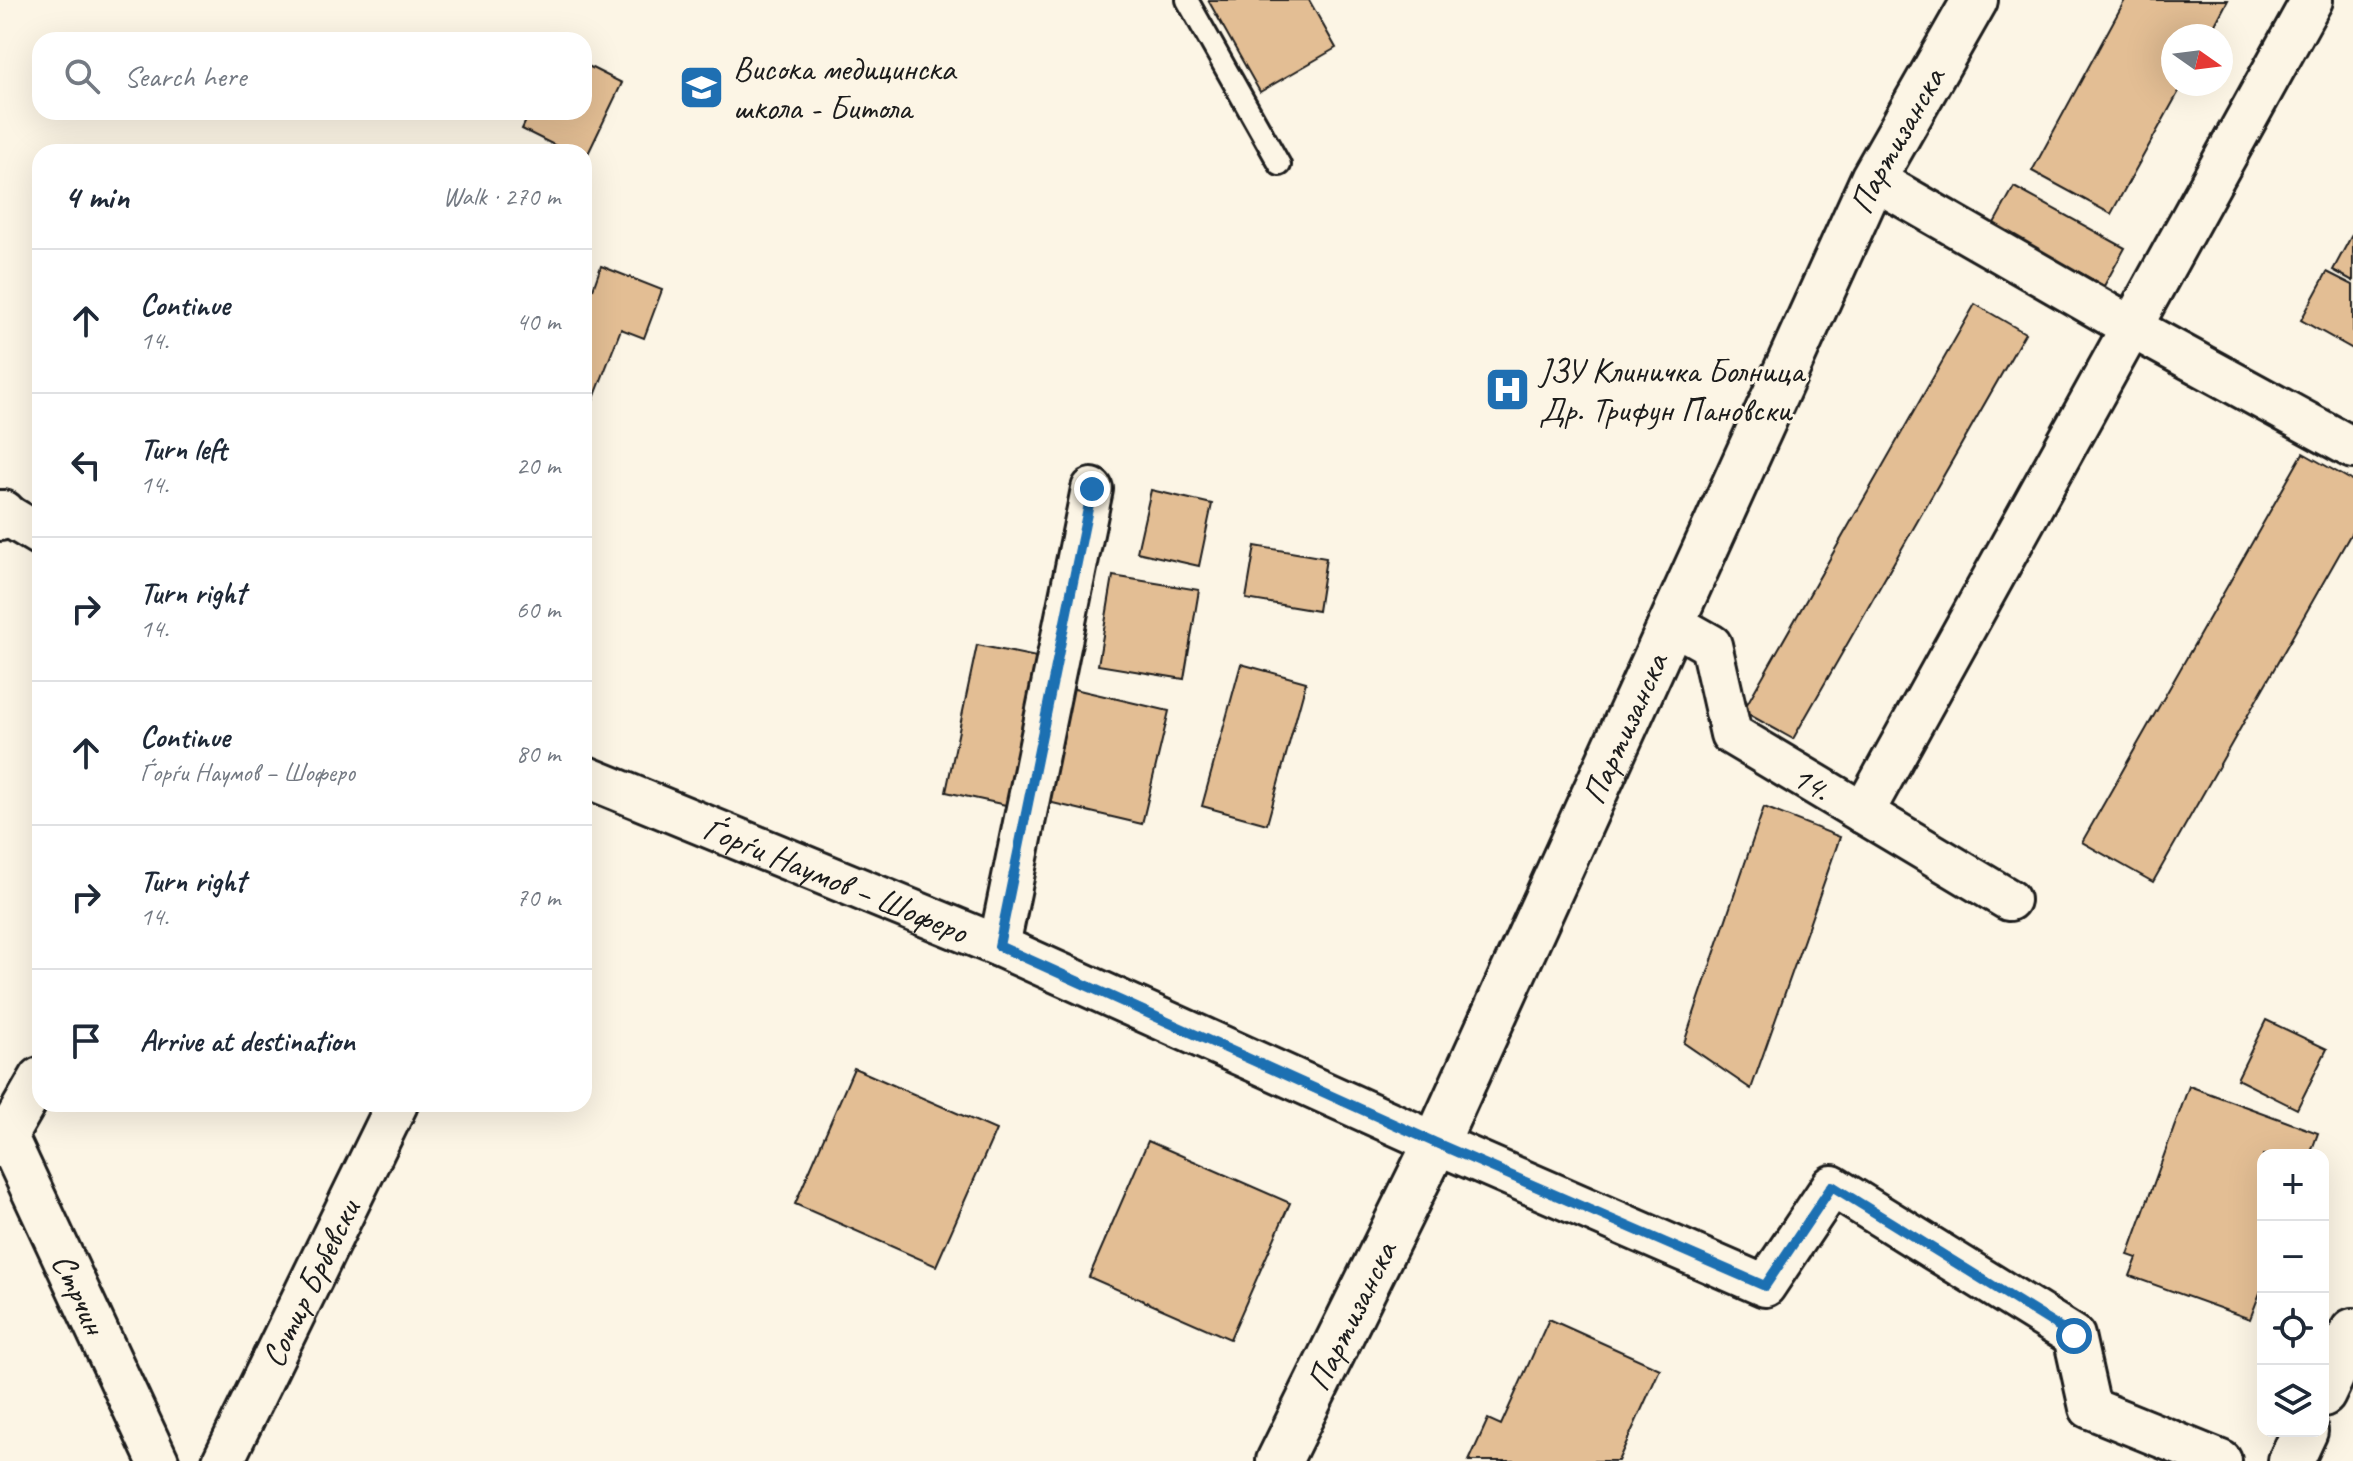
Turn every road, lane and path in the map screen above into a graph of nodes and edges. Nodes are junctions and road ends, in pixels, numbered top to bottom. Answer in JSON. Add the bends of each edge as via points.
{"nodes":[{"id":1,"x":1187,"y":0,"type":"edge"},
{"id":2,"x":1975,"y":0,"type":"edge"},
{"id":3,"x":2312,"y":0,"type":"edge"},
{"id":4,"x":1280,"y":165,"type":"dead end"},
{"id":5,"x":1873,"y":179,"type":"junction"},
{"id":6,"x":2131,"y":327,"type":"junction"},
{"id":7,"x":2353,"y":448,"type":"edge"},
{"id":8,"x":1092,"y":489,"type":"dead end"},
{"id":9,"x":1,"y":514,"type":"edge"},
{"id":10,"x":32,"y":531,"type":"edge"},
{"id":11,"x":1672,"y":623,"type":"junction"},
{"id":12,"x":592,"y":779,"type":"edge"},
{"id":13,"x":1863,"y":813,"type":"junction"},
{"id":14,"x":2009,"y":900,"type":"dead end"},
{"id":15,"x":999,"y":946,"type":"junction"},
{"id":16,"x":32,"y":1090,"type":"edge"},
{"id":17,"x":393,"y":1112,"type":"edge"},
{"id":18,"x":2,"y":1137,"type":"edge"},
{"id":19,"x":1436,"y":1143,"type":"junction"},
{"id":20,"x":2353,"y":1331,"type":"edge"},
{"id":21,"x":2329,"y":1381,"type":"edge"},
{"id":22,"x":2302,"y":1437,"type":"edge"},
{"id":23,"x":158,"y":1461,"type":"edge"},
{"id":24,"x":223,"y":1461,"type":"edge"},
{"id":25,"x":1279,"y":1461,"type":"edge"},
{"id":26,"x":2221,"y":1461,"type":"edge"},
{"id":27,"x":2291,"y":1461,"type":"edge"}],
"edges":[{"from":1,"to":4,"type":"lane"},
{"from":2,"to":5,"type":"street","name":"Партизанска"},
{"from":3,"to":6,"type":"street"},
{"from":5,"to":6,"type":"street"},
{"from":5,"to":11,"type":"street","name":"Партизанска"},
{"from":6,"to":7,"type":"street"},
{"from":6,"to":13,"type":"street"},
{"from":8,"to":15,"type":"street"},
{"from":9,"to":10,"type":"street"},
{"from":11,"to":13,"type":"street","name":"14.","via":[[1711,645],[1731,734]]},
{"from":11,"to":19,"type":"street","name":"Партизанска"},
{"from":12,"to":15,"type":"street","name":"Ѓорѓи Наумов – Шоферо"},
{"from":13,"to":14,"type":"street","name":"14."},
{"from":15,"to":19,"type":"street","name":"Ѓорѓи Наумов – Шоферо"},
{"from":16,"to":18,"type":"street"},
{"from":17,"to":24,"type":"street","name":"Сотир Брбевски"},
{"from":18,"to":23,"type":"street","name":"Стрчин"},
{"from":19,"to":25,"type":"street","name":"Партизанска"},
{"from":19,"to":26,"type":"street","via":[[1765,1286],[1832,1186],[2074,1336],[2090,1408]]},
{"from":20,"to":21,"type":"street"},
{"from":22,"to":27,"type":"street"}]}
